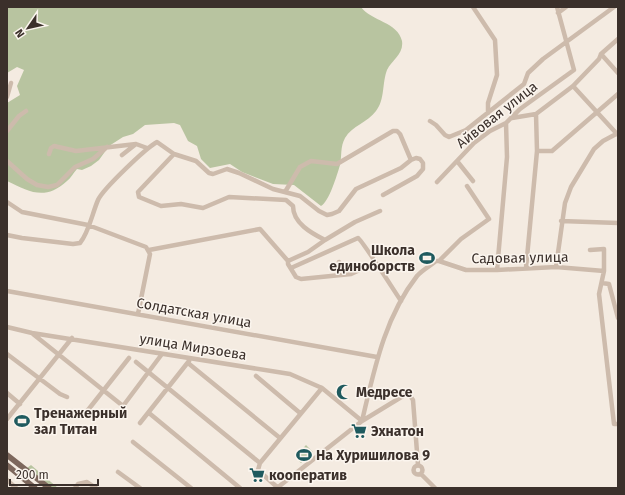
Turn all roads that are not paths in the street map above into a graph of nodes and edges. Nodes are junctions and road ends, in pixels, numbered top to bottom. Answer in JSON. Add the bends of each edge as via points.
{"nodes":[{"id":1,"x":473,"y":7,"type":"edge"},
{"id":2,"x":557,"y":7,"type":"edge"},
{"id":3,"x":566,"y":7,"type":"edge"},
{"id":4,"x":614,"y":7,"type":"edge"},
{"id":5,"x":558,"y":12,"type":"junction"},
{"id":6,"x":618,"y":39,"type":"edge"},
{"id":7,"x":566,"y":42,"type":"junction"},
{"id":8,"x":601,"y":54,"type":"junction"},
{"id":9,"x":618,"y":73,"type":"edge"},
{"id":10,"x":11,"y":83,"type":"dead end"},
{"id":11,"x":573,"y":86,"type":"junction"},
{"id":12,"x":618,"y":94,"type":"edge"},
{"id":13,"x":7,"y":97,"type":"edge"},
{"id":14,"x":26,"y":111,"type":"dead end"},
{"id":15,"x":598,"y":112,"type":"junction"},
{"id":16,"x":488,"y":113,"type":"junction"},
{"id":17,"x":536,"y":114,"type":"junction"},
{"id":18,"x":512,"y":118,"type":"junction"},
{"id":19,"x":430,"y":121,"type":"dead end"},
{"id":20,"x":506,"y":123,"type":"junction"},
{"id":21,"x":7,"y":131,"type":"edge"},
{"id":22,"x":617,"y":133,"type":"edge"},
{"id":23,"x":136,"y":144,"type":"junction"},
{"id":24,"x":108,"y":147,"type":"junction"},
{"id":25,"x":148,"y":148,"type":"junction"},
{"id":26,"x":537,"y":151,"type":"junction"},
{"id":27,"x":49,"y":154,"type":"dead end"},
{"id":28,"x":122,"y":154,"type":"dead end"},
{"id":29,"x":174,"y":154,"type":"junction"},
{"id":30,"x":411,"y":160,"type":"junction"},
{"id":31,"x":7,"y":161,"type":"edge"},
{"id":32,"x":457,"y":161,"type":"junction"},
{"id":33,"x":437,"y":182,"type":"dead end"},
{"id":34,"x":473,"y":182,"type":"dead end"},
{"id":35,"x":467,"y":186,"type":"dead end"},
{"id":36,"x":286,"y":192,"type":"junction"},
{"id":37,"x":294,"y":193,"type":"junction"},
{"id":38,"x":383,"y":195,"type":"dead end"},
{"id":39,"x":7,"y":202,"type":"edge"},
{"id":40,"x":293,"y":206,"type":"junction"},
{"id":41,"x":380,"y":210,"type":"dead end"},
{"id":42,"x":561,"y":221,"type":"junction"},
{"id":43,"x":618,"y":223,"type":"edge"},
{"id":44,"x":88,"y":225,"type":"junction"},
{"id":45,"x":7,"y":235,"type":"edge"},
{"id":46,"x":325,"y":240,"type":"junction"},
{"id":47,"x":149,"y":250,"type":"junction"},
{"id":48,"x":590,"y":250,"type":"dead end"},
{"id":49,"x":288,"y":261,"type":"junction"},
{"id":50,"x":339,"y":262,"type":"dead end"},
{"id":51,"x":439,"y":262,"type":"junction"},
{"id":52,"x":375,"y":263,"type":"junction"},
{"id":53,"x":556,"y":266,"type":"junction"},
{"id":54,"x":290,"y":268,"type":"junction"},
{"id":55,"x":526,"y":268,"type":"junction"},
{"id":56,"x":498,"y":270,"type":"junction"},
{"id":57,"x":604,"y":271,"type":"junction"},
{"id":58,"x":345,"y":274,"type":"junction"},
{"id":59,"x":602,"y":283,"type":"junction"},
{"id":60,"x":7,"y":291,"type":"edge"},
{"id":61,"x":401,"y":301,"type":"junction"},
{"id":62,"x":138,"y":314,"type":"junction"},
{"id":63,"x":618,"y":318,"type":"edge"},
{"id":64,"x":7,"y":327,"type":"edge"},
{"id":65,"x":32,"y":333,"type":"junction"},
{"id":66,"x":72,"y":338,"type":"junction"},
{"id":67,"x":7,"y":354,"type":"edge"},
{"id":68,"x":60,"y":354,"type":"junction"},
{"id":69,"x":162,"y":354,"type":"junction"},
{"id":70,"x":377,"y":357,"type":"junction"},
{"id":71,"x":129,"y":358,"type":"dead end"},
{"id":72,"x":191,"y":358,"type":"junction"},
{"id":73,"x":136,"y":362,"type":"dead end"},
{"id":74,"x":188,"y":363,"type":"junction"},
{"id":75,"x":148,"y":372,"type":"junction"},
{"id":76,"x":256,"y":376,"type":"dead end"},
{"id":77,"x":40,"y":379,"type":"junction"},
{"id":78,"x":168,"y":388,"type":"junction"},
{"id":79,"x":322,"y":388,"type":"junction"},
{"id":80,"x":104,"y":390,"type":"junction"},
{"id":81,"x":7,"y":393,"type":"edge"},
{"id":82,"x":67,"y":397,"type":"dead end"},
{"id":83,"x":20,"y":404,"type":"junction"},
{"id":84,"x":88,"y":410,"type":"dead end"},
{"id":85,"x":148,"y":412,"type":"junction"},
{"id":86,"x":300,"y":413,"type":"junction"},
{"id":87,"x":7,"y":419,"type":"edge"},
{"id":88,"x":362,"y":421,"type":"junction"},
{"id":89,"x":140,"y":423,"type":"dead end"},
{"id":90,"x":618,"y":424,"type":"edge"},
{"id":91,"x":280,"y":438,"type":"junction"},
{"id":92,"x":133,"y":442,"type":"dead end"},
{"id":93,"x":7,"y":455,"type":"edge"},
{"id":94,"x":12,"y":459,"type":"junction"},
{"id":95,"x":260,"y":463,"type":"junction"},
{"id":96,"x":7,"y":466,"type":"edge"},
{"id":97,"x":118,"y":472,"type":"dead end"},
{"id":98,"x":7,"y":480,"type":"edge"},
{"id":99,"x":16,"y":488,"type":"edge"},
{"id":100,"x":35,"y":488,"type":"edge"},
{"id":101,"x":49,"y":488,"type":"edge"},
{"id":102,"x":76,"y":488,"type":"edge"},
{"id":103,"x":96,"y":488,"type":"edge"},
{"id":104,"x":140,"y":488,"type":"edge"},
{"id":105,"x":192,"y":488,"type":"edge"},
{"id":106,"x":240,"y":488,"type":"edge"},
{"id":107,"x":277,"y":488,"type":"edge"},
{"id":108,"x":435,"y":488,"type":"edge"}],
"edges":[{"from":1,"to":16,"type":"street","via":[[494,40],[497,75],[488,103]]},
{"from":2,"to":5,"type":"street"},
{"from":3,"to":5,"type":"street"},
{"from":4,"to":7,"type":"street"},
{"from":5,"to":7,"type":"street"},
{"from":6,"to":8,"type":"street"},
{"from":7,"to":16,"type":"street","via":[[528,73],[524,84]]},
{"from":7,"to":18,"type":"street","name":"Айвовая улица","via":[[574,70],[520,109]]},
{"from":8,"to":9,"type":"street"},
{"from":8,"to":11,"type":"street"},
{"from":10,"to":13,"type":"street"},
{"from":11,"to":15,"type":"street"},
{"from":11,"to":17,"type":"street"},
{"from":12,"to":15,"type":"street"},
{"from":14,"to":21,"type":"street"},
{"from":15,"to":22,"type":"street"},
{"from":15,"to":26,"type":"street","via":[[552,151]]},
{"from":16,"to":19,"type":"street","via":[[466,130],[449,137]]},
{"from":17,"to":18,"type":"street"},
{"from":17,"to":26,"type":"street"},
{"from":18,"to":20,"type":"street","name":"Айвовая улица"},
{"from":20,"to":32,"type":"street","name":"Айвовая улица","via":[[474,143]]},
{"from":20,"to":56,"type":"street","via":[[507,156]]},
{"from":22,"to":42,"type":"street","via":[[603,141],[588,158],[571,187]]},
{"from":23,"to":24,"type":"street"},
{"from":23,"to":25,"type":"street"},
{"from":23,"to":28,"type":"street"},
{"from":24,"to":27,"type":"street","via":[[76,151],[54,146]]},
{"from":24,"to":31,"type":"street","via":[[93,159],[75,167],[57,185],[48,187],[27,179]]},
{"from":25,"to":29,"type":"street","via":[[157,142]]},
{"from":25,"to":44,"type":"street","via":[[106,187]]},
{"from":26,"to":55,"type":"street"},
{"from":29,"to":36,"type":"street","via":[[196,161],[209,173],[227,169]]},
{"from":29,"to":40,"type":"street","via":[[138,192],[139,197],[161,206],[181,204],[203,208],[229,197],[286,200]]},
{"from":30,"to":36,"type":"street","via":[[400,134],[393,131],[337,164],[311,161],[300,167]]},
{"from":30,"to":37,"type":"street","via":[[401,168],[356,189],[343,207],[332,214],[318,211]]},
{"from":30,"to":38,"type":"street","via":[[416,158],[423,163],[423,169],[418,176]]},
{"from":32,"to":33,"type":"street","name":"Айвовая улица"},
{"from":32,"to":34,"type":"street"},
{"from":35,"to":51,"type":"street","via":[[489,219],[461,239]]},
{"from":36,"to":37,"type":"street"},
{"from":37,"to":40,"type":"street"},
{"from":39,"to":44,"type":"street","via":[[22,212]]},
{"from":40,"to":46,"type":"street","via":[[295,218],[315,236]]},
{"from":41,"to":46,"type":"street"},
{"from":42,"to":43,"type":"street"},
{"from":42,"to":53,"type":"street"},
{"from":44,"to":45,"type":"street","via":[[82,241],[77,245]]},
{"from":44,"to":47,"type":"street"},
{"from":46,"to":49,"type":"street","via":[[308,252]]},
{"from":47,"to":49,"type":"street","via":[[260,229]]},
{"from":47,"to":62,"type":"street"},
{"from":48,"to":57,"type":"street","via":[[604,249]]},
{"from":49,"to":54,"type":"street"},
{"from":50,"to":58,"type":"street"},
{"from":51,"to":56,"type":"street","name":"Садовая улица","via":[[466,270]]},
{"from":51,"to":61,"type":"street","via":[[436,261],[418,276]]},
{"from":52,"to":54,"type":"street","via":[[358,238]]},
{"from":52,"to":58,"type":"street","via":[[351,274]]},
{"from":52,"to":61,"type":"street"},
{"from":53,"to":55,"type":"street","name":"Садовая улица"},
{"from":53,"to":57,"type":"street","name":"Садовая улица"},
{"from":54,"to":58,"type":"street","via":[[298,278]]},
{"from":55,"to":56,"type":"street","name":"Садовая улица"},
{"from":57,"to":59,"type":"street"},
{"from":59,"to":63,"type":"street","via":[[609,284]]},
{"from":59,"to":90,"type":"street","via":[[599,294],[614,424]]},
{"from":60,"to":62,"type":"street","name":"Солдатская улица"},
{"from":61,"to":70,"type":"street"},
{"from":62,"to":70,"type":"street","name":"Солдатская улица"},
{"from":64,"to":65,"type":"street","name":"улица Мирзоева"},
{"from":65,"to":66,"type":"street","name":"улица Мирзоева"},
{"from":65,"to":68,"type":"street"},
{"from":66,"to":68,"type":"street"},
{"from":66,"to":69,"type":"street","name":"улица Мирзоева"},
{"from":67,"to":77,"type":"street"},
{"from":68,"to":77,"type":"street"},
{"from":68,"to":80,"type":"street"},
{"from":69,"to":72,"type":"street","name":"улица Мирзоева"},
{"from":69,"to":75,"type":"street"},
{"from":70,"to":88,"type":"street"},
{"from":71,"to":80,"type":"street"},
{"from":72,"to":74,"type":"street"},
{"from":72,"to":79,"type":"street","name":"улица Мирзоева","via":[[290,374]]},
{"from":73,"to":75,"type":"street"},
{"from":74,"to":78,"type":"street"},
{"from":74,"to":91,"type":"street"},
{"from":75,"to":78,"type":"street"},
{"from":75,"to":80,"type":"street","via":[[123,406]]},
{"from":76,"to":86,"type":"street"},
{"from":77,"to":82,"type":"street"},
{"from":77,"to":83,"type":"street"},
{"from":78,"to":85,"type":"street"},
{"from":78,"to":95,"type":"street"},
{"from":79,"to":86,"type":"street"},
{"from":79,"to":88,"type":"street","name":"улица Мирзоева"},
{"from":80,"to":84,"type":"street"},
{"from":81,"to":83,"type":"street"},
{"from":83,"to":87,"type":"street"},
{"from":85,"to":89,"type":"street"},
{"from":85,"to":106,"type":"street"},
{"from":86,"to":91,"type":"street"},
{"from":88,"to":107,"type":"street"},
{"from":88,"to":108,"type":"street","via":[[410,394],[413,400],[418,465],[423,469],[421,474]]},
{"from":91,"to":95,"type":"street"},
{"from":92,"to":105,"type":"street"},
{"from":93,"to":94,"type":"main road"},
{"from":94,"to":96,"type":"main road","via":[[13,464]]},
{"from":94,"to":101,"type":"main road"},
{"from":95,"to":107,"type":"street","via":[[258,470]]},
{"from":96,"to":100,"type":"main road"},
{"from":97,"to":104,"type":"street"},
{"from":98,"to":99,"type":"street"},
{"from":102,"to":103,"type":"street","via":[[82,483],[90,483]]}]}
